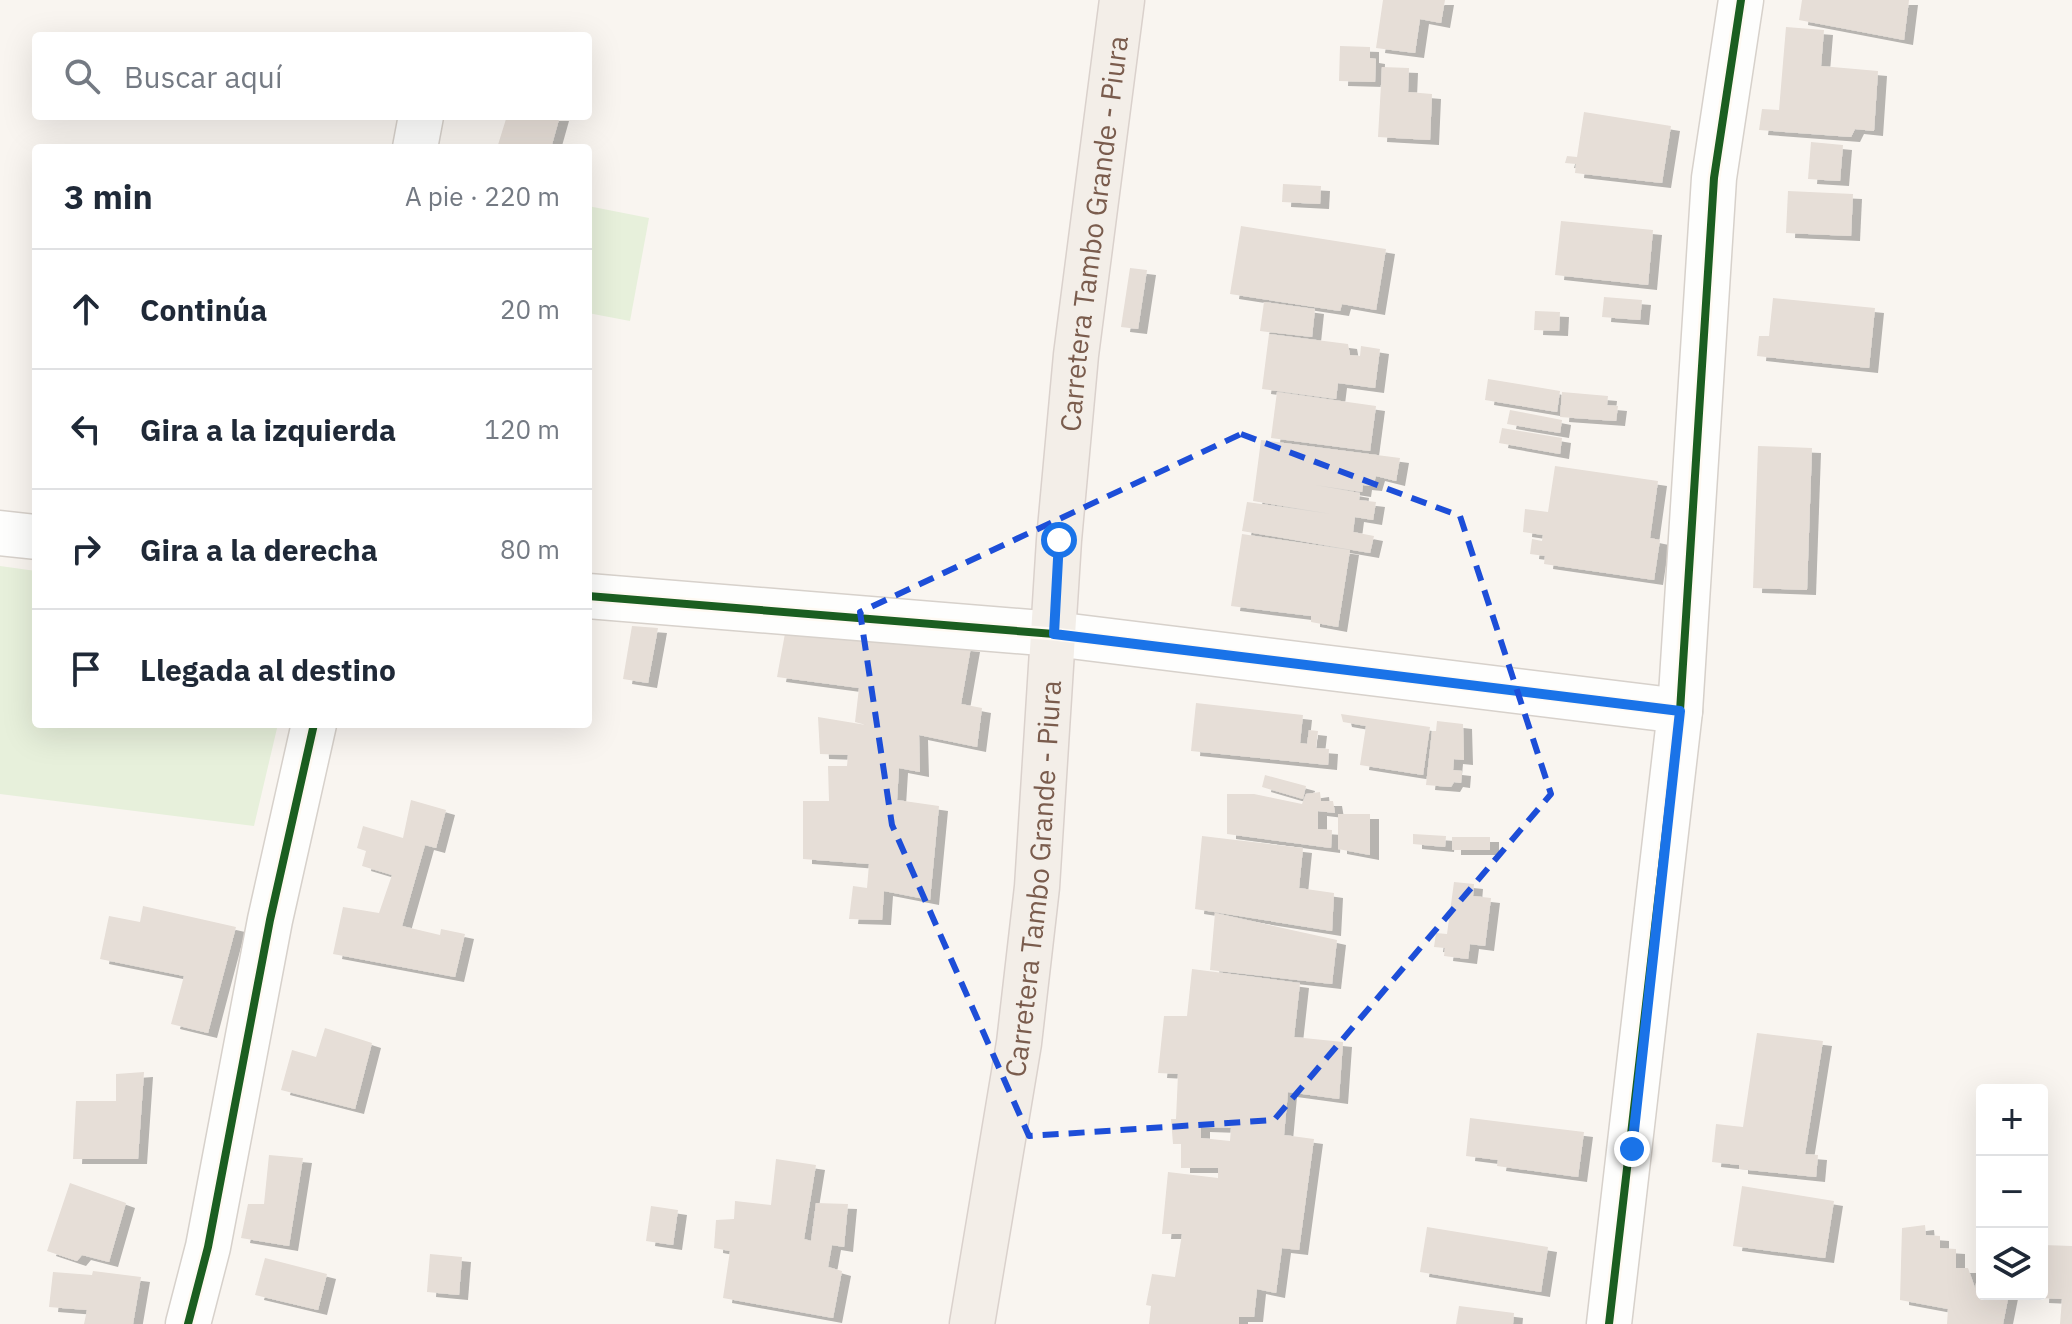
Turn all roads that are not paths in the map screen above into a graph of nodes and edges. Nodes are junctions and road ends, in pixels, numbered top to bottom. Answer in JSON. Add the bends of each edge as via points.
{"nodes":[{"id":1,"x":1122,"y":0,"type":"edge"},
{"id":2,"x":1741,"y":0,"type":"edge"},
{"id":3,"x":420,"y":120,"type":"edge"},
{"id":4,"x":416,"y":144,"type":"edge"},
{"id":5,"x":0,"y":533,"type":"edge"},
{"id":6,"x":32,"y":537,"type":"edge"},
{"id":7,"x":592,"y":596,"type":"edge"},
{"id":8,"x":1054,"y":634,"type":"junction"},
{"id":9,"x":1680,"y":711,"type":"junction"},
{"id":10,"x":313,"y":728,"type":"edge"},
{"id":11,"x":188,"y":1324,"type":"edge"},
{"id":12,"x":972,"y":1324,"type":"edge"},
{"id":13,"x":1609,"y":1324,"type":"edge"}],
"edges":[{"from":1,"to":8,"type":"main road","name":"Carretera Tambo Grande - Piura","via":[[1076,355]]},
{"from":2,"to":9,"type":"street","via":[[1714,178]]},
{"from":3,"to":4,"type":"street"},
{"from":5,"to":6,"type":"street"},
{"from":7,"to":8,"type":"street"},
{"from":8,"to":9,"type":"street"},
{"from":8,"to":12,"type":"main road","name":"Carretera Tambo Grande - Piura","via":[[1037,887],[1019,1043]]},
{"from":9,"to":13,"type":"street"},
{"from":10,"to":11,"type":"street"}]}
